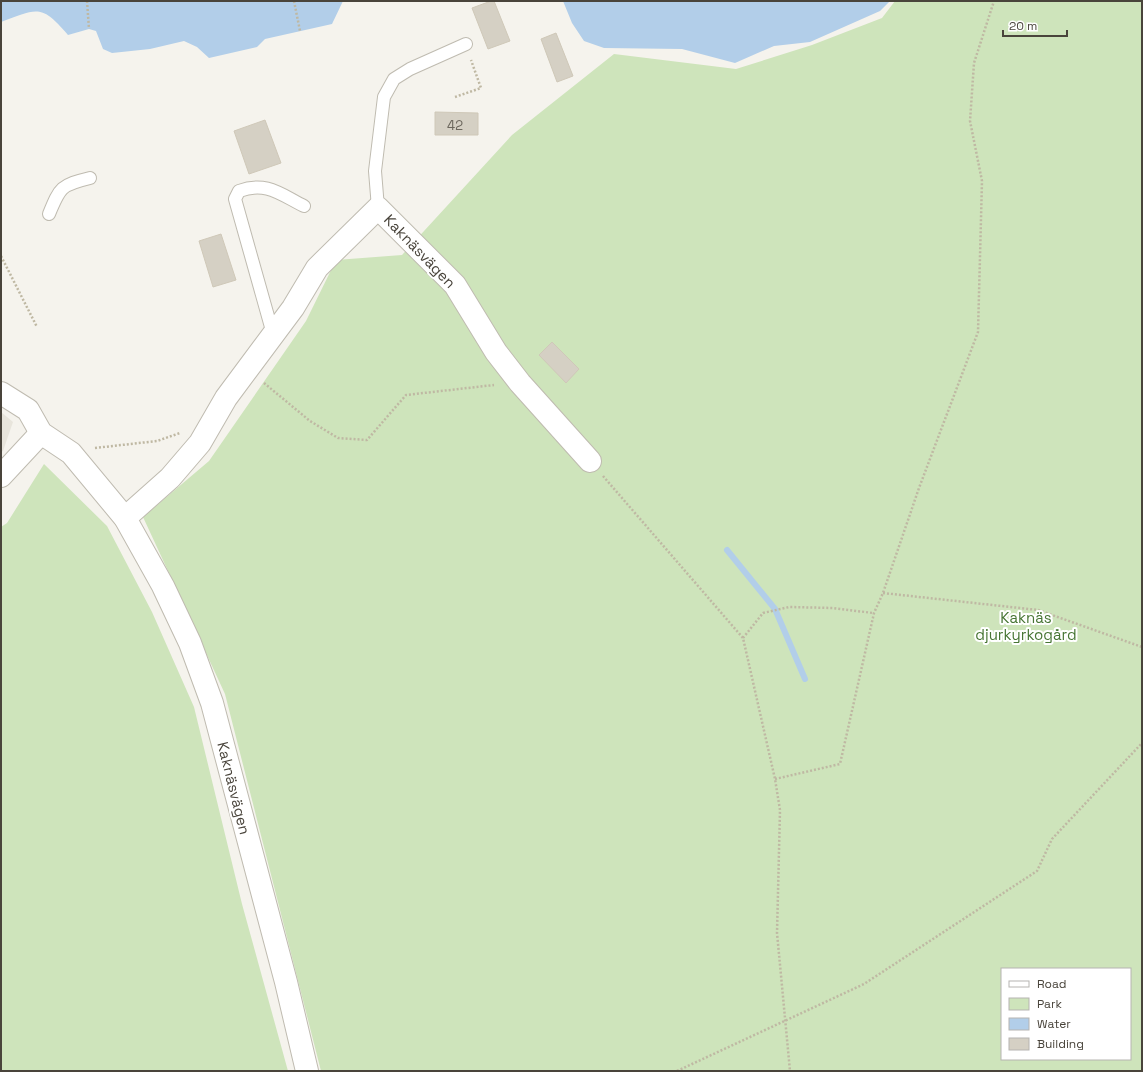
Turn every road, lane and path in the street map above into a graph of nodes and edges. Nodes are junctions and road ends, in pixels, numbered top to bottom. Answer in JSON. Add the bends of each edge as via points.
{"nodes":[{"id":1,"x":87,"y":1,"type":"edge"},
{"id":2,"x":294,"y":1,"type":"edge"},
{"id":3,"x":994,"y":1,"type":"edge"},
{"id":4,"x":89,"y":29,"type":"dead end"},
{"id":5,"x":300,"y":30,"type":"dead end"},
{"id":6,"x":466,"y":44,"type":"joint"},
{"id":7,"x":455,"y":97,"type":"dead end"},
{"id":8,"x":90,"y":178,"type":"dead end"},
{"id":9,"x":304,"y":206,"type":"dead end"},
{"id":10,"x":378,"y":208,"type":"junction"},
{"id":11,"x":49,"y":214,"type":"dead end"},
{"id":12,"x":1,"y":256,"type":"edge"},
{"id":13,"x":37,"y":327,"type":"dead end"},
{"id":14,"x":273,"y":334,"type":"junction"},
{"id":15,"x":247,"y":370,"type":"junction"},
{"id":16,"x":520,"y":383,"type":"junction"},
{"id":17,"x":1,"y":393,"type":"edge"},
{"id":18,"x":212,"y":422,"type":"junction"},
{"id":19,"x":41,"y":434,"type":"junction"},
{"id":20,"x":61,"y":447,"type":"junction"},
{"id":21,"x":590,"y":461,"type":"joint"},
{"id":22,"x":1,"y":476,"type":"edge"},
{"id":23,"x":125,"y":518,"type":"junction"},
{"id":24,"x":883,"y":593,"type":"junction"},
{"id":25,"x":874,"y":613,"type":"junction"},
{"id":26,"x":743,"y":638,"type":"junction"},
{"id":27,"x":1142,"y":647,"type":"edge"},
{"id":28,"x":1142,"y":743,"type":"edge"},
{"id":29,"x":775,"y":779,"type":"junction"},
{"id":30,"x":786,"y":1020,"type":"junction"},
{"id":31,"x":307,"y":1071,"type":"edge"},
{"id":32,"x":677,"y":1071,"type":"edge"},
{"id":33,"x":790,"y":1071,"type":"edge"}],
"edges":[{"from":1,"to":4,"type":"path"},
{"from":2,"to":5,"type":"path"},
{"from":3,"to":24,"type":"path","via":[[974,63],[970,121],[982,181],[978,332],[919,488]]},
{"from":6,"to":7,"type":"path","via":[[481,88]]},
{"from":6,"to":10,"type":"lane","via":[[394,78],[384,98],[375,171]]},
{"from":8,"to":11,"type":"lane","via":[[69,183],[58,192]]},
{"from":9,"to":14,"type":"lane","via":[[262,186],[251,186],[239,191],[235,199]]},
{"from":10,"to":14,"type":"street","name":"Kaknäsvägen","via":[[317,268],[293,308]]},
{"from":10,"to":16,"type":"street","name":"Kaknäsvägen","via":[[455,285],[496,352]]},
{"from":12,"to":13,"type":"path"},
{"from":14,"to":15,"type":"street","name":"Kaknäsvägen"},
{"from":15,"to":16,"type":"path","via":[[310,421],[338,438],[367,440],[406,395]]},
{"from":15,"to":18,"type":"street","name":"Kaknäsvägen"},
{"from":16,"to":21,"type":"street","name":"Kaknäsvägen"},
{"from":17,"to":19,"type":"street","name":"Kaknäsvägen","via":[[28,410]]},
{"from":18,"to":20,"type":"path","via":[[157,441],[102,448]]},
{"from":18,"to":23,"type":"street","name":"Kaknäsvägen","via":[[200,443],[170,478]]},
{"from":19,"to":20,"type":"street","name":"Kaknäsvägen"},
{"from":19,"to":22,"type":"street"},
{"from":20,"to":23,"type":"street","name":"Kaknäsvägen","via":[[71,453]]},
{"from":21,"to":26,"type":"path"},
{"from":23,"to":31,"type":"street","name":"Kaknäsvägen","via":[[163,586],[190,644],[212,703]]},
{"from":24,"to":25,"type":"path"},
{"from":24,"to":27,"type":"path","via":[[1038,610]]},
{"from":25,"to":26,"type":"path","via":[[833,608],[789,607],[762,613]]},
{"from":25,"to":29,"type":"path","via":[[840,764]]},
{"from":26,"to":29,"type":"path"},
{"from":28,"to":30,"type":"path","via":[[1052,839],[1037,871],[864,984]]},
{"from":29,"to":30,"type":"path","via":[[780,810],[777,932]]},
{"from":30,"to":32,"type":"path"},
{"from":30,"to":33,"type":"path"}]}
